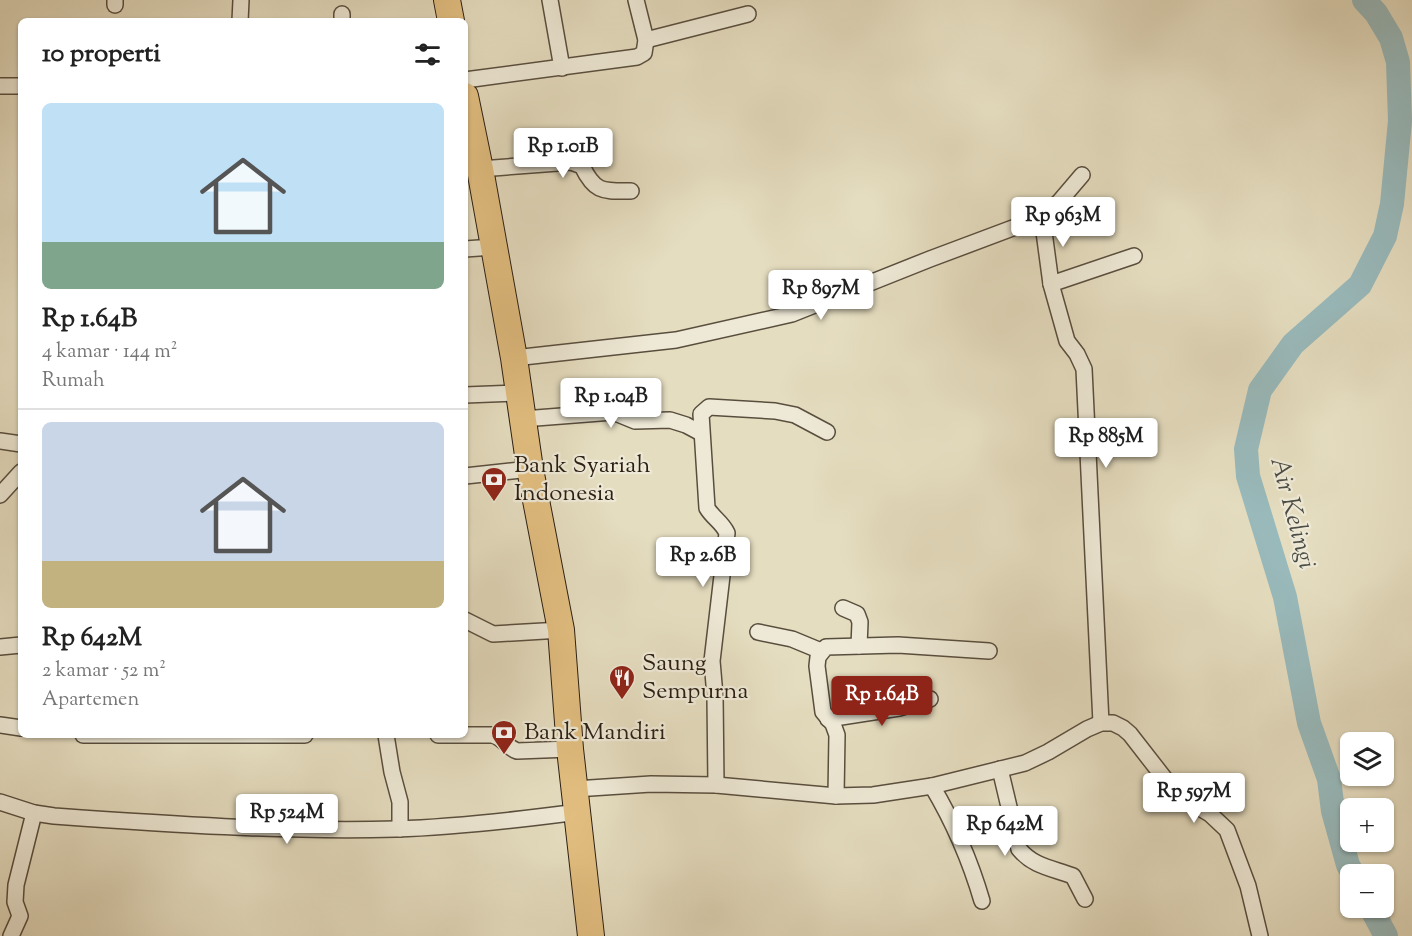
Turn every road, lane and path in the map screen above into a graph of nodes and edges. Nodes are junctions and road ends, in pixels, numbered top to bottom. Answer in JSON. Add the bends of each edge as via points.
{"nodes":[{"id":1,"x":241,"y":0,"type":"edge"},
{"id":2,"x":447,"y":0,"type":"edge"},
{"id":3,"x":550,"y":0,"type":"edge"},
{"id":4,"x":636,"y":0,"type":"edge"},
{"id":5,"x":748,"y":14,"type":"dead end"},
{"id":6,"x":240,"y":18,"type":"edge"},
{"id":7,"x":450,"y":18,"type":"edge"},
{"id":8,"x":646,"y":40,"type":"junction"},
{"id":9,"x":562,"y":68,"type":"junction"},
{"id":10,"x":468,"y":80,"type":"edge"},
{"id":11,"x":0,"y":86,"type":"edge"},
{"id":12,"x":18,"y":86,"type":"edge"},
{"id":13,"x":468,"y":111,"type":"edge"},
{"id":14,"x":480,"y":169,"type":"junction"},
{"id":15,"x":1083,"y":175,"type":"dead end"},
{"id":16,"x":631,"y":191,"type":"dead end"},
{"id":17,"x":1041,"y":217,"type":"junction"},
{"id":18,"x":493,"y":247,"type":"junction"},
{"id":19,"x":468,"y":249,"type":"edge"},
{"id":20,"x":1134,"y":256,"type":"dead end"},
{"id":21,"x":1051,"y":284,"type":"junction"},
{"id":22,"x":514,"y":357,"type":"junction"},
{"id":23,"x":519,"y":393,"type":"junction"},
{"id":24,"x":468,"y":394,"type":"edge"},
{"id":25,"x":523,"y":419,"type":"junction"},
{"id":26,"x":827,"y":432,"type":"dead end"},
{"id":27,"x":701,"y":433,"type":"junction"},
{"id":28,"x":0,"y":441,"type":"edge"},
{"id":29,"x":18,"y":444,"type":"edge"},
{"id":30,"x":530,"y":469,"type":"junction"},
{"id":31,"x":18,"y":475,"type":"edge"},
{"id":32,"x":468,"y":476,"type":"edge"},
{"id":33,"x":0,"y":495,"type":"edge"},
{"id":34,"x":843,"y":608,"type":"dead end"},
{"id":35,"x":468,"y":622,"type":"edge"},
{"id":36,"x":561,"y":630,"type":"junction"},
{"id":37,"x":758,"y":632,"type":"dead end"},
{"id":38,"x":18,"y":645,"type":"edge"},
{"id":39,"x":0,"y":646,"type":"edge"},
{"id":40,"x":858,"y":646,"type":"junction"},
{"id":41,"x":821,"y":651,"type":"junction"},
{"id":42,"x":989,"y":651,"type":"dead end"},
{"id":43,"x":930,"y":699,"type":"dead end"},
{"id":44,"x":828,"y":719,"type":"junction"},
{"id":45,"x":1101,"y":723,"type":"junction"},
{"id":46,"x":0,"y":725,"type":"edge"},
{"id":47,"x":18,"y":728,"type":"edge"},
{"id":48,"x":468,"y":735,"type":"edge"},
{"id":49,"x":386,"y":738,"type":"edge"},
{"id":50,"x":570,"y":749,"type":"junction"},
{"id":51,"x":1000,"y":769,"type":"junction"},
{"id":52,"x":716,"y":785,"type":"junction"},
{"id":53,"x":932,"y":786,"type":"junction"},
{"id":54,"x":836,"y":796,"type":"junction"},
{"id":55,"x":576,"y":801,"type":"junction"},
{"id":56,"x":0,"y":802,"type":"edge"},
{"id":57,"x":34,"y":813,"type":"junction"},
{"id":58,"x":400,"y":829,"type":"junction"},
{"id":59,"x":1085,"y":899,"type":"dead end"},
{"id":60,"x":981,"y":902,"type":"dead end"},
{"id":61,"x":0,"y":933,"type":"edge"},
{"id":62,"x":10,"y":936,"type":"edge"},
{"id":63,"x":591,"y":936,"type":"edge"},
{"id":64,"x":1260,"y":936,"type":"edge"}],
"edges":[{"from":1,"to":6,"type":"street"},
{"from":2,"to":7,"type":"highway"},
{"from":3,"to":9,"type":"street"},
{"from":4,"to":8,"type":"street"},
{"from":5,"to":8,"type":"street"},
{"from":8,"to":9,"type":"street","via":[[644,53],[638,57]]},
{"from":9,"to":10,"type":"street"},
{"from":11,"to":12,"type":"street"},
{"from":13,"to":14,"type":"highway"},
{"from":14,"to":16,"type":"street","via":[[571,162],[582,166],[599,189]]},
{"from":14,"to":18,"type":"highway"},
{"from":15,"to":17,"type":"street"},
{"from":17,"to":21,"type":"street"},
{"from":17,"to":22,"type":"street","via":[[792,314],[676,340]]},
{"from":18,"to":19,"type":"street"},
{"from":18,"to":22,"type":"highway"},
{"from":20,"to":21,"type":"street"},
{"from":21,"to":45,"type":"street","via":[[1067,341],[1084,369]]},
{"from":22,"to":23,"type":"highway"},
{"from":23,"to":24,"type":"street"},
{"from":23,"to":25,"type":"highway"},
{"from":25,"to":27,"type":"street","via":[[613,412],[635,421],[670,420]]},
{"from":25,"to":30,"type":"highway"},
{"from":26,"to":27,"type":"street","via":[[795,415],[709,407],[701,414]]},
{"from":27,"to":52,"type":"street","via":[[707,508],[727,533],[712,661]]},
{"from":28,"to":29,"type":"street"},
{"from":30,"to":32,"type":"street"},
{"from":30,"to":36,"type":"highway"},
{"from":31,"to":33,"type":"street"},
{"from":34,"to":40,"type":"street","via":[[857,614]]},
{"from":35,"to":36,"type":"street","via":[[493,634]]},
{"from":36,"to":50,"type":"highway"},
{"from":37,"to":41,"type":"street","via":[[792,639]]},
{"from":38,"to":39,"type":"street"},
{"from":40,"to":41,"type":"street","via":[[826,647]]},
{"from":40,"to":42,"type":"street"},
{"from":41,"to":44,"type":"street","via":[[817,666],[823,712]]},
{"from":43,"to":44,"type":"street"},
{"from":44,"to":54,"type":"street","via":[[837,735]]},
{"from":45,"to":51,"type":"street","via":[[1035,759]]},
{"from":45,"to":64,"type":"street","via":[[1123,728],[1172,788],[1227,830],[1248,886]]},
{"from":46,"to":47,"type":"street"},
{"from":48,"to":50,"type":"street","via":[[500,737],[517,751]]},
{"from":49,"to":58,"type":"street","via":[[400,802]]},
{"from":50,"to":55,"type":"highway"},
{"from":51,"to":53,"type":"street"},
{"from":51,"to":59,"type":"street","via":[[1019,849],[1040,866],[1073,876]]},
{"from":52,"to":54,"type":"street"},
{"from":52,"to":55,"type":"street","via":[[622,784]]},
{"from":53,"to":54,"type":"street"},
{"from":53,"to":60,"type":"street","via":[[965,849]]},
{"from":55,"to":58,"type":"street","via":[[496,823]]},
{"from":55,"to":63,"type":"highway"},
{"from":56,"to":57,"type":"street"},
{"from":57,"to":58,"type":"street","via":[[235,828]]},
{"from":57,"to":62,"type":"street","via":[[16,885],[15,902],[20,916]]},
{"from":61,"to":62,"type":"street"}]}
